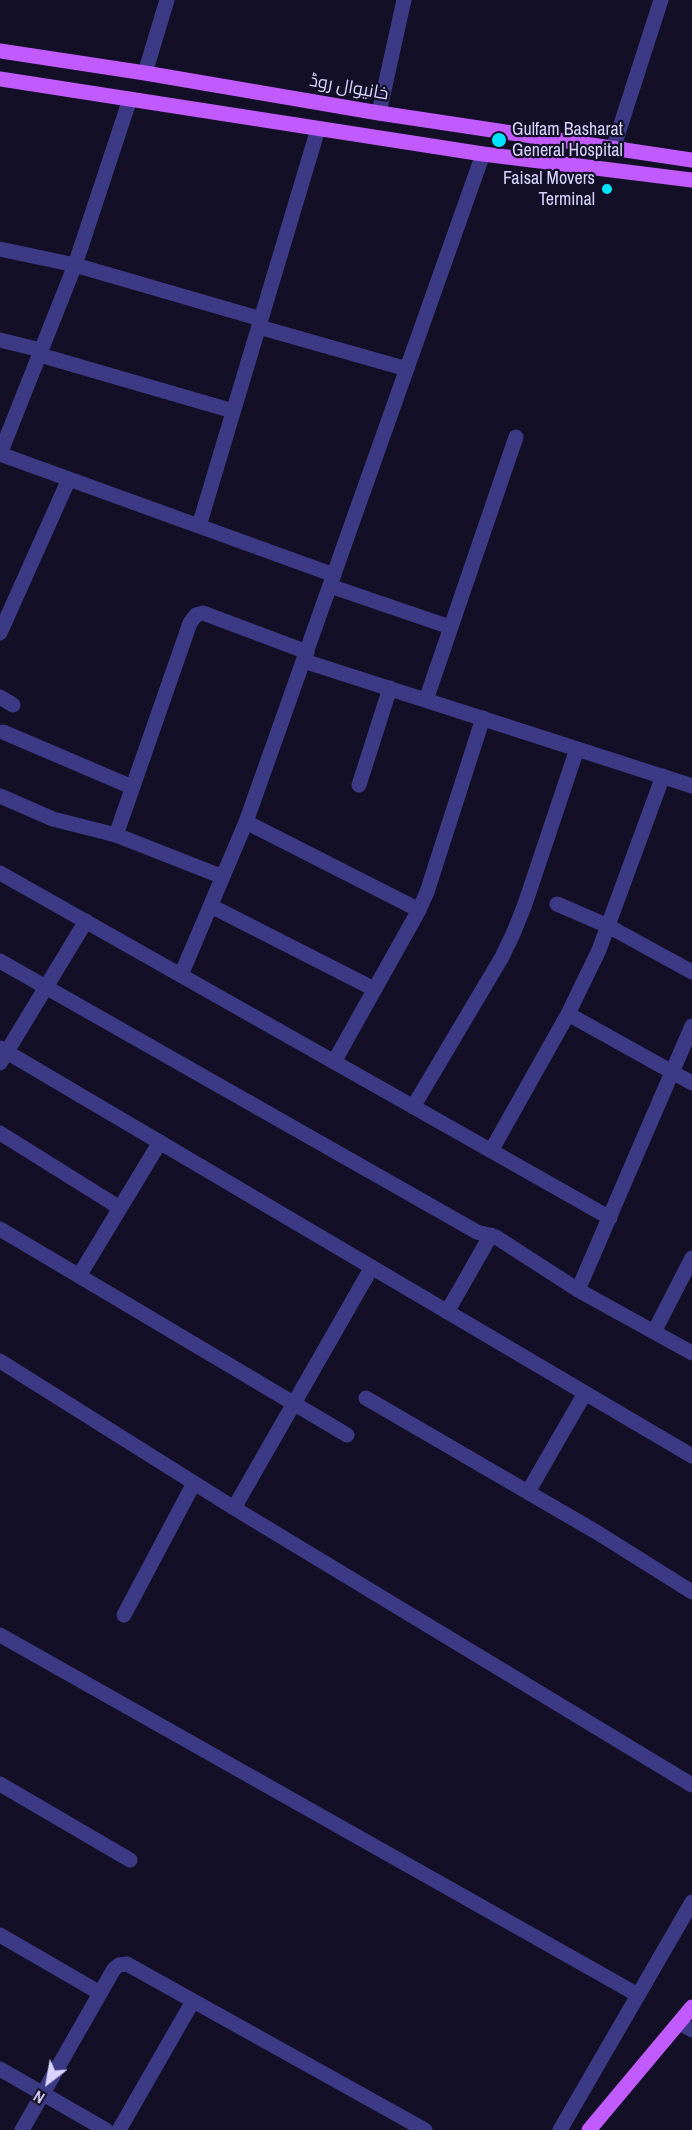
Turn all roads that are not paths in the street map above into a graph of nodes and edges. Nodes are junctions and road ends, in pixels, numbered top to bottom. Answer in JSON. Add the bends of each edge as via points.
{"nodes":[{"id":1,"x":167,"y":0,"type":"edge"},
{"id":2,"x":404,"y":0,"type":"edge"},
{"id":3,"x":661,"y":0,"type":"edge"},
{"id":4,"x":0,"y":51,"type":"edge"},
{"id":5,"x":145,"y":73,"type":"junction"},
{"id":6,"x":0,"y":79,"type":"edge"},
{"id":7,"x":130,"y":99,"type":"junction"},
{"id":8,"x":379,"y":113,"type":"junction"},
{"id":9,"x":318,"y":129,"type":"junction"},
{"id":10,"x":613,"y":149,"type":"junction"},
{"id":11,"x":692,"y":152,"type":"edge"},
{"id":12,"x":483,"y":154,"type":"junction"},
{"id":13,"x":692,"y":160,"type":"edge"},
{"id":14,"x":616,"y":169,"type":"junction"},
{"id":15,"x":692,"y":180,"type":"edge"},
{"id":16,"x":692,"y":186,"type":"edge"},
{"id":17,"x":0,"y":249,"type":"edge"},
{"id":18,"x":75,"y":265,"type":"junction"},
{"id":19,"x":260,"y":323,"type":"junction"},
{"id":20,"x":0,"y":339,"type":"edge"},
{"id":21,"x":40,"y":352,"type":"junction"},
{"id":22,"x":407,"y":369,"type":"junction"},
{"id":23,"x":233,"y":411,"type":"junction"},
{"id":24,"x":516,"y":437,"type":"dead end"},
{"id":25,"x":69,"y":479,"type":"junction"},
{"id":26,"x":199,"y":526,"type":"junction"},
{"id":27,"x":332,"y":581,"type":"junction"},
{"id":28,"x":450,"y":627,"type":"junction"},
{"id":29,"x":0,"y":633,"type":"edge"},
{"id":30,"x":305,"y":656,"type":"junction"},
{"id":31,"x":390,"y":688,"type":"junction"},
{"id":32,"x":426,"y":700,"type":"junction"},
{"id":33,"x":483,"y":718,"type":"junction"},
{"id":34,"x":3,"y":732,"type":"dead end"},
{"id":35,"x":577,"y":749,"type":"junction"},
{"id":36,"x":663,"y":776,"type":"junction"},
{"id":37,"x":359,"y":785,"type":"dead end"},
{"id":38,"x":692,"y":786,"type":"edge"},
{"id":39,"x":132,"y":787,"type":"junction"},
{"id":40,"x":0,"y":796,"type":"edge"},
{"id":41,"x":246,"y":822,"type":"junction"},
{"id":42,"x":116,"y":835,"type":"junction"},
{"id":43,"x":0,"y":873,"type":"edge"},
{"id":44,"x":223,"y":877,"type":"junction"},
{"id":45,"x":557,"y":904,"type":"dead end"},
{"id":46,"x":211,"y":906,"type":"junction"},
{"id":47,"x":419,"y":910,"type":"junction"},
{"id":48,"x":86,"y":921,"type":"junction"},
{"id":49,"x":608,"y":926,"type":"junction"},
{"id":50,"x":0,"y":961,"type":"edge"},
{"id":51,"x":692,"y":972,"type":"edge"},
{"id":52,"x":181,"y":975,"type":"junction"},
{"id":53,"x":46,"y":987,"type":"junction"},
{"id":54,"x":374,"y":989,"type":"junction"},
{"id":55,"x":568,"y":1014,"type":"junction"},
{"id":56,"x":692,"y":1026,"type":"edge"},
{"id":57,"x":2,"y":1054,"type":"edge"},
{"id":58,"x":334,"y":1062,"type":"junction"},
{"id":59,"x":672,"y":1072,"type":"junction"},
{"id":60,"x":692,"y":1083,"type":"edge"},
{"id":61,"x":413,"y":1107,"type":"junction"},
{"id":62,"x":0,"y":1133,"type":"edge"},
{"id":63,"x":160,"y":1142,"type":"junction"},
{"id":64,"x":491,"y":1151,"type":"junction"},
{"id":65,"x":120,"y":1208,"type":"junction"},
{"id":66,"x":610,"y":1218,"type":"junction"},
{"id":67,"x":0,"y":1229,"type":"edge"},
{"id":68,"x":491,"y":1235,"type":"junction"},
{"id":69,"x":692,"y":1258,"type":"edge"},
{"id":70,"x":372,"y":1268,"type":"junction"},
{"id":71,"x":79,"y":1276,"type":"junction"},
{"id":72,"x":578,"y":1290,"type":"junction"},
{"id":73,"x":447,"y":1312,"type":"junction"},
{"id":74,"x":654,"y":1332,"type":"junction"},
{"id":75,"x":692,"y":1353,"type":"edge"},
{"id":76,"x":0,"y":1361,"type":"edge"},
{"id":77,"x":585,"y":1393,"type":"junction"},
{"id":78,"x":366,"y":1398,"type":"dead end"},
{"id":79,"x":294,"y":1404,"type":"junction"},
{"id":80,"x":347,"y":1435,"type":"dead end"},
{"id":81,"x":692,"y":1456,"type":"edge"},
{"id":82,"x":194,"y":1483,"type":"junction"},
{"id":83,"x":528,"y":1492,"type":"junction"},
{"id":84,"x":234,"y":1508,"type":"junction"},
{"id":85,"x":692,"y":1592,"type":"edge"},
{"id":86,"x":124,"y":1615,"type":"dead end"},
{"id":87,"x":0,"y":1635,"type":"edge"},
{"id":88,"x":0,"y":1784,"type":"edge"},
{"id":89,"x":692,"y":1785,"type":"edge"},
{"id":90,"x":130,"y":1860,"type":"dead end"},
{"id":91,"x":692,"y":1902,"type":"edge"},
{"id":92,"x":0,"y":1935,"type":"edge"},
{"id":93,"x":100,"y":1993,"type":"junction"},
{"id":94,"x":638,"y":1995,"type":"junction"},
{"id":95,"x":193,"y":2001,"type":"junction"},
{"id":96,"x":692,"y":2007,"type":"edge"},
{"id":97,"x":685,"y":2027,"type":"edge"},
{"id":98,"x":0,"y":2069,"type":"edge"},
{"id":99,"x":42,"y":2094,"type":"junction"},
{"id":100,"x":22,"y":2130,"type":"edge"},
{"id":101,"x":106,"y":2130,"type":"edge"},
{"id":102,"x":119,"y":2130,"type":"edge"},
{"id":103,"x":425,"y":2130,"type":"edge"},
{"id":104,"x":560,"y":2130,"type":"edge"},
{"id":105,"x":589,"y":2130,"type":"edge"}],
"edges":[{"from":1,"to":5,"type":"street"},
{"from":2,"to":8,"type":"street"},
{"from":3,"to":10,"type":"street"},
{"from":4,"to":5,"type":"main road","name":"خانیوال روڈ"},
{"from":5,"to":8,"type":"main road","name":"خانیوال روڈ"},
{"from":6,"to":7,"type":"main road"},
{"from":7,"to":9,"type":"main road"},
{"from":7,"to":18,"type":"street"},
{"from":8,"to":10,"type":"main road","name":"خانیوال روڈ"},
{"from":9,"to":12,"type":"main road"},
{"from":9,"to":19,"type":"street"},
{"from":10,"to":11,"type":"street"},
{"from":10,"to":13,"type":"main road","name":"خانیوال روڈ"},
{"from":12,"to":14,"type":"main road"},
{"from":12,"to":22,"type":"street"},
{"from":14,"to":15,"type":"main road"},
{"from":14,"to":16,"type":"street"},
{"from":17,"to":18,"type":"street"},
{"from":18,"to":19,"type":"street"},
{"from":18,"to":21,"type":"street"},
{"from":19,"to":22,"type":"street"},
{"from":19,"to":23,"type":"street"},
{"from":20,"to":21,"type":"street"},
{"from":21,"to":23,"type":"street"},
{"from":21,"to":25,"type":"street","via":[[0,454]]},
{"from":22,"to":27,"type":"street"},
{"from":23,"to":26,"type":"street"},
{"from":24,"to":28,"type":"street"},
{"from":25,"to":26,"type":"street"},
{"from":25,"to":29,"type":"street"},
{"from":26,"to":27,"type":"street"},
{"from":27,"to":28,"type":"street"},
{"from":27,"to":30,"type":"street"},
{"from":28,"to":32,"type":"street"},
{"from":30,"to":31,"type":"street"},
{"from":30,"to":39,"type":"street","via":[[203,613],[196,615]]},
{"from":30,"to":41,"type":"street"},
{"from":31,"to":32,"type":"street"},
{"from":31,"to":37,"type":"street"},
{"from":32,"to":33,"type":"street"},
{"from":33,"to":35,"type":"street"},
{"from":33,"to":47,"type":"street"},
{"from":34,"to":39,"type":"street"},
{"from":35,"to":36,"type":"street"},
{"from":35,"to":61,"type":"street","via":[[513,934]]},
{"from":36,"to":38,"type":"street"},
{"from":36,"to":49,"type":"street"},
{"from":39,"to":42,"type":"street"},
{"from":40,"to":42,"type":"street","via":[[53,819]]},
{"from":41,"to":44,"type":"street"},
{"from":41,"to":47,"type":"street"},
{"from":42,"to":44,"type":"street"},
{"from":43,"to":48,"type":"street"},
{"from":44,"to":46,"type":"street"},
{"from":45,"to":49,"type":"street"},
{"from":46,"to":52,"type":"street"},
{"from":46,"to":54,"type":"street"},
{"from":47,"to":54,"type":"street"},
{"from":48,"to":52,"type":"street"},
{"from":48,"to":53,"type":"street"},
{"from":49,"to":51,"type":"street"},
{"from":49,"to":55,"type":"street"},
{"from":50,"to":53,"type":"street"},
{"from":52,"to":58,"type":"street"},
{"from":53,"to":57,"type":"street"},
{"from":53,"to":68,"type":"street","via":[[477,1232]]},
{"from":54,"to":58,"type":"street"},
{"from":55,"to":59,"type":"street"},
{"from":55,"to":64,"type":"street"},
{"from":56,"to":59,"type":"street"},
{"from":57,"to":63,"type":"street"},
{"from":58,"to":61,"type":"street"},
{"from":59,"to":60,"type":"street"},
{"from":59,"to":66,"type":"street"},
{"from":61,"to":64,"type":"street"},
{"from":62,"to":65,"type":"street"},
{"from":63,"to":65,"type":"street"},
{"from":63,"to":70,"type":"street"},
{"from":64,"to":66,"type":"street"},
{"from":65,"to":71,"type":"street"},
{"from":66,"to":72,"type":"street"},
{"from":67,"to":71,"type":"street"},
{"from":68,"to":72,"type":"street"},
{"from":68,"to":73,"type":"street"},
{"from":69,"to":74,"type":"street"},
{"from":70,"to":73,"type":"street"},
{"from":70,"to":79,"type":"street"},
{"from":71,"to":79,"type":"street"},
{"from":72,"to":74,"type":"street"},
{"from":73,"to":77,"type":"street"},
{"from":74,"to":75,"type":"street"},
{"from":76,"to":82,"type":"street"},
{"from":77,"to":81,"type":"street"},
{"from":77,"to":83,"type":"street"},
{"from":78,"to":83,"type":"street"},
{"from":79,"to":80,"type":"street"},
{"from":79,"to":84,"type":"street"},
{"from":82,"to":84,"type":"street"},
{"from":82,"to":86,"type":"street"},
{"from":83,"to":85,"type":"street"},
{"from":84,"to":89,"type":"street"},
{"from":87,"to":94,"type":"street"},
{"from":88,"to":90,"type":"street"},
{"from":91,"to":94,"type":"street"},
{"from":92,"to":93,"type":"street"},
{"from":93,"to":95,"type":"street","via":[[114,1969],[127,1964]]},
{"from":93,"to":99,"type":"street"},
{"from":94,"to":104,"type":"street"},
{"from":95,"to":102,"type":"street"},
{"from":95,"to":103,"type":"street"},
{"from":96,"to":97,"type":"main road"},
{"from":97,"to":105,"type":"main road"},
{"from":98,"to":99,"type":"street"},
{"from":99,"to":100,"type":"street"},
{"from":99,"to":101,"type":"street"}]}
